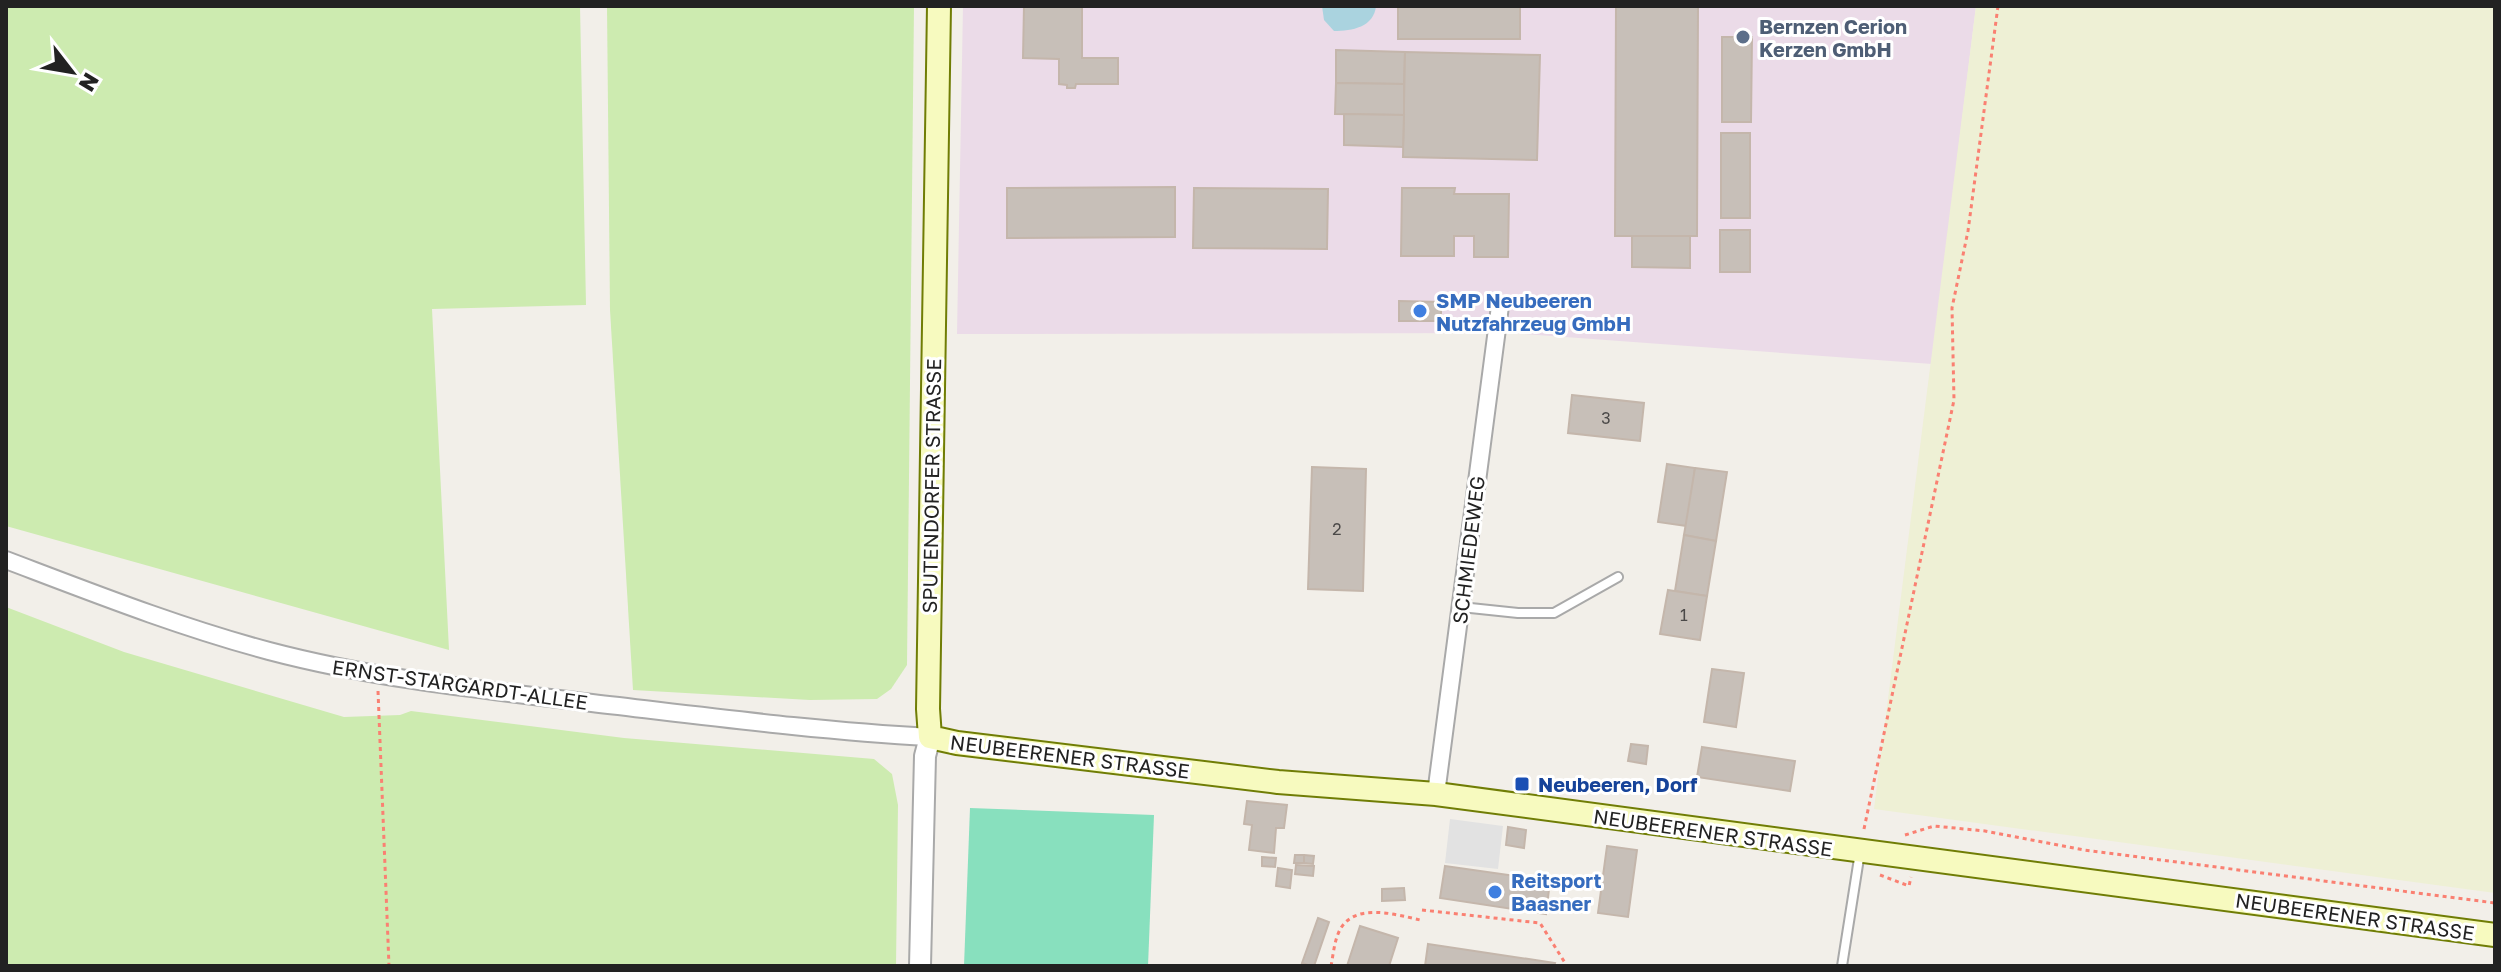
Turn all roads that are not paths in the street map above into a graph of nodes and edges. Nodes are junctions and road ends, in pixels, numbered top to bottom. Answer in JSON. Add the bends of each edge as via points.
{"nodes":[{"id":1,"x":939,"y":6,"type":"edge"},
{"id":2,"x":1500,"y":306,"type":"dead end"},
{"id":3,"x":6,"y":560,"type":"edge"},
{"id":4,"x":1618,"y":577,"type":"dead end"},
{"id":5,"x":1461,"y":607,"type":"junction"},
{"id":6,"x":930,"y":737,"type":"junction"},
{"id":7,"x":1436,"y":794,"type":"junction"},
{"id":8,"x":1860,"y":852,"type":"junction"},
{"id":9,"x":2495,"y":935,"type":"edge"},
{"id":10,"x":920,"y":966,"type":"edge"},
{"id":11,"x":1842,"y":966,"type":"edge"}],
"edges":[{"from":1,"to":6,"type":"main road","name":"SPUTENDORFER STRASSE"},
{"from":2,"to":5,"type":"street","name":"SCHMIEDEWEG"},
{"from":3,"to":6,"type":"street","name":"ERNST-STARGARDT-ALLEE","via":[[228,639],[380,675],[811,728]]},
{"from":4,"to":5,"type":"lane","via":[[1554,613]]},
{"from":5,"to":7,"type":"street","name":"SCHMIEDEWEG"},
{"from":6,"to":7,"type":"main road","name":"NEUBEERENER STRASSE","via":[[1278,782]]},
{"from":6,"to":10,"type":"street","name":"SPUTENDORFER STRASSE","via":[[925,756]]},
{"from":7,"to":8,"type":"main road","name":"NEUBEERENER STRASSE"},
{"from":8,"to":9,"type":"main road","name":"NEUBEERENER STRASSE"},
{"from":8,"to":11,"type":"lane"}]}
